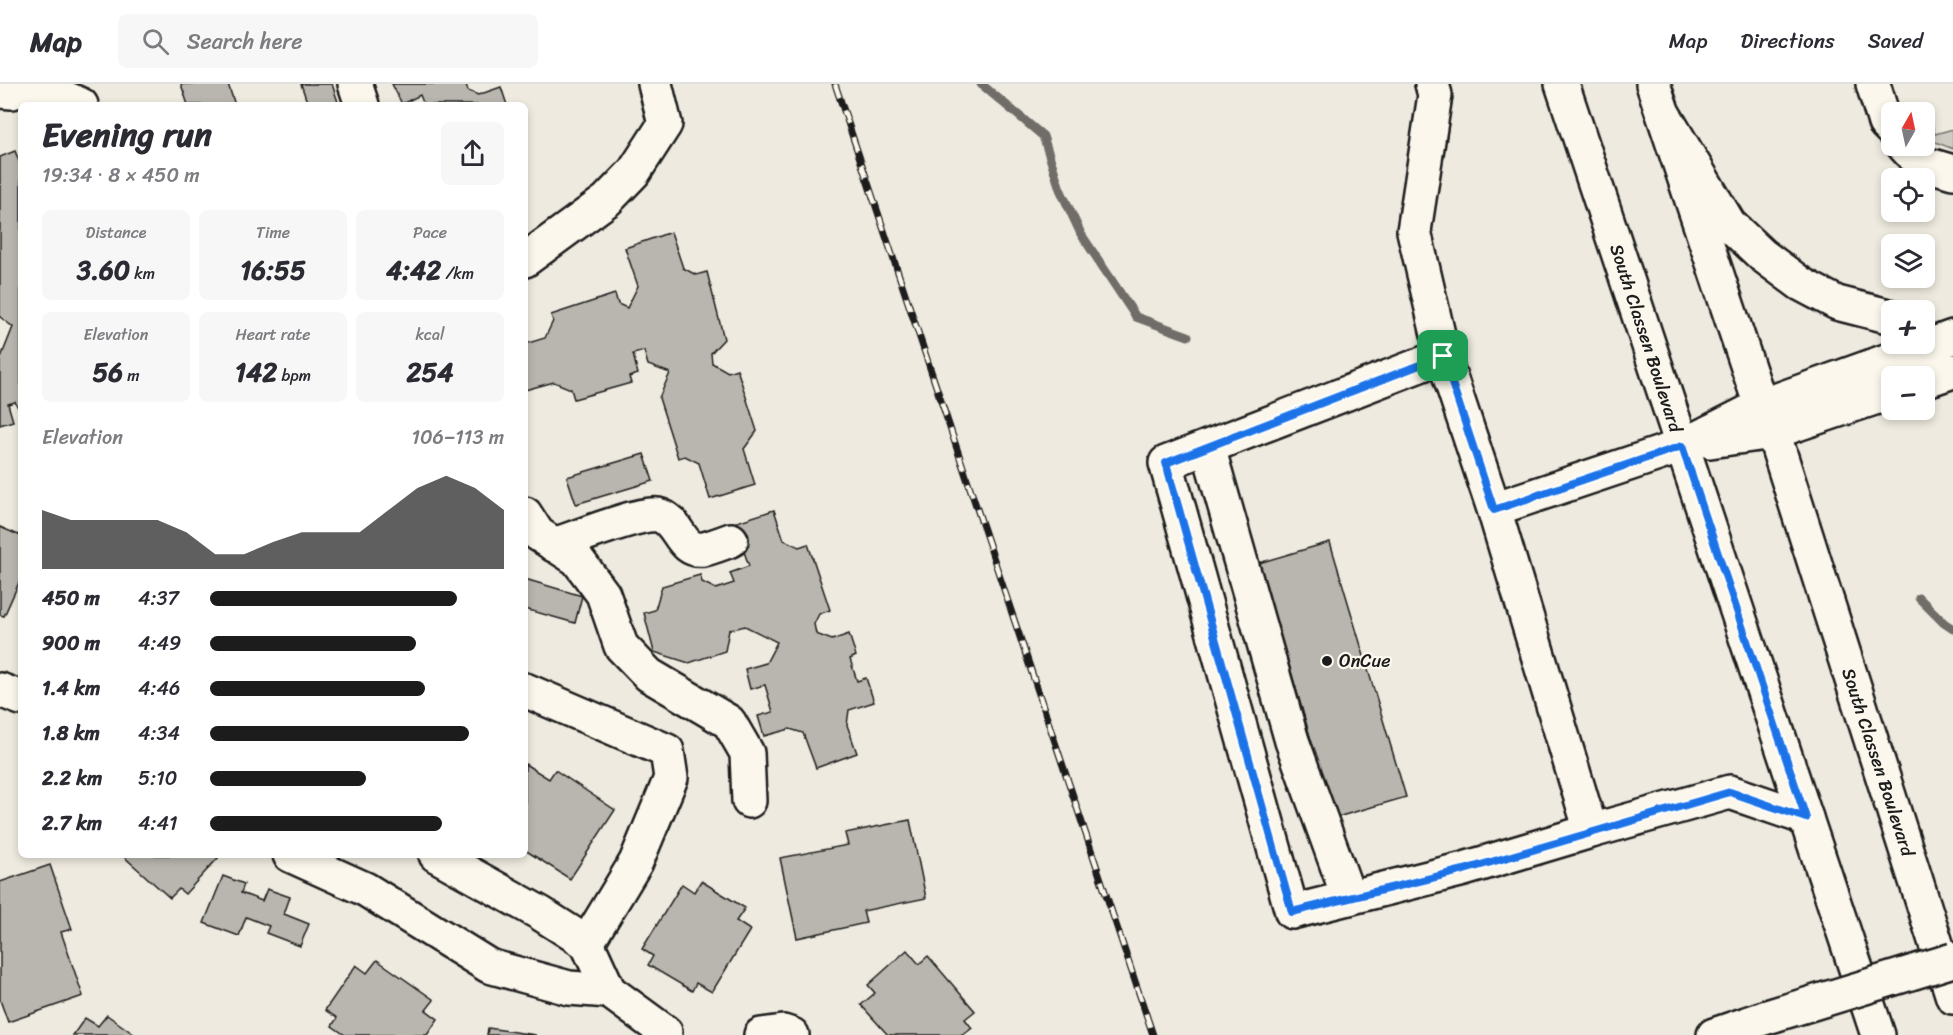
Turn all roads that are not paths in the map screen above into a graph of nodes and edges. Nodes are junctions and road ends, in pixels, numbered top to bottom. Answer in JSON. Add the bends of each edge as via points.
{"nodes":[{"id":1,"x":29,"y":84,"type":"edge"},
{"id":2,"x":34,"y":84,"type":"edge"},
{"id":3,"x":355,"y":84,"type":"edge"},
{"id":4,"x":655,"y":84,"type":"edge"},
{"id":5,"x":1432,"y":84,"type":"edge"},
{"id":6,"x":1562,"y":84,"type":"edge"},
{"id":7,"x":1653,"y":84,"type":"edge"},
{"id":8,"x":1873,"y":84,"type":"edge"},
{"id":9,"x":0,"y":91,"type":"edge"},
{"id":10,"x":73,"y":99,"type":"edge"},
{"id":11,"x":361,"y":102,"type":"edge"},
{"id":12,"x":1881,"y":110,"type":"edge"},
{"id":13,"x":1664,"y":114,"type":"junction"},
{"id":14,"x":1913,"y":156,"type":"edge"},
{"id":15,"x":1953,"y":172,"type":"edge"},
{"id":16,"x":528,"y":258,"type":"edge"},
{"id":17,"x":1881,"y":314,"type":"edge"},
{"id":18,"x":1935,"y":323,"type":"edge"},
{"id":19,"x":1953,"y":325,"type":"edge"},
{"id":20,"x":1953,"y":337,"type":"edge"},
{"id":21,"x":1443,"y":356,"type":"junction"},
{"id":22,"x":1953,"y":371,"type":"edge"},
{"id":23,"x":1935,"y":377,"type":"edge"},
{"id":24,"x":1881,"y":394,"type":"edge"},
{"id":25,"x":1767,"y":419,"type":"junction"},
{"id":26,"x":1682,"y":446,"type":"junction"},
{"id":27,"x":1208,"y":447,"type":"junction"},
{"id":28,"x":1494,"y":510,"type":"junction"},
{"id":29,"x":528,"y":519,"type":"edge"},
{"id":30,"x":731,"y":540,"type":"dead end"},
{"id":31,"x":554,"y":544,"type":"junction"},
{"id":32,"x":0,"y":690,"type":"edge"},
{"id":33,"x":528,"y":691,"type":"edge"},
{"id":34,"x":18,"y":697,"type":"edge"},
{"id":35,"x":749,"y":801,"type":"dead end"},
{"id":36,"x":1806,"y":818,"type":"junction"},
{"id":37,"x":1591,"y":831,"type":"junction"},
{"id":38,"x":297,"y":858,"type":"edge"},
{"id":39,"x":441,"y":858,"type":"edge"},
{"id":40,"x":1350,"y":898,"type":"junction"},
{"id":41,"x":587,"y":943,"type":"junction"},
{"id":42,"x":1953,"y":960,"type":"edge"},
{"id":43,"x":609,"y":991,"type":"junction"},
{"id":44,"x":1953,"y":997,"type":"edge"},
{"id":45,"x":665,"y":1035,"type":"edge"},
{"id":46,"x":761,"y":1035,"type":"edge"},
{"id":47,"x":792,"y":1035,"type":"edge"},
{"id":48,"x":1714,"y":1035,"type":"edge"},
{"id":49,"x":1878,"y":1035,"type":"edge"}],
"edges":[{"from":1,"to":9,"type":"main road","via":[[12,92]]},
{"from":2,"to":10,"type":"main road"},
{"from":3,"to":11,"type":"main road"},
{"from":4,"to":16,"type":"main road","via":[[664,124],[634,172],[607,200]]},
{"from":5,"to":21,"type":"main road","via":[[1436,95],[1414,231]]},
{"from":6,"to":26,"type":"main road","name":"South Classen Boulevard"},
{"from":7,"to":13,"type":"main road","name":"South Classen Boulevard"},
{"from":8,"to":12,"type":"main road"},
{"from":13,"to":17,"type":"main road","via":[[1729,224],[1762,255],[1801,284],[1837,303]]},
{"from":13,"to":25,"type":"main road","name":"South Classen Boulevard"},
{"from":14,"to":15,"type":"main road","via":[[1919,162]]},
{"from":18,"to":19,"type":"main road"},
{"from":20,"to":25,"type":"main road"},
{"from":21,"to":27,"type":"main road"},
{"from":21,"to":28,"type":"main road"},
{"from":22,"to":23,"type":"main road"},
{"from":24,"to":25,"type":"main road"},
{"from":25,"to":26,"type":"main road"},
{"from":25,"to":44,"type":"main road","name":"South Classen Boulevard"},
{"from":26,"to":28,"type":"main road"},
{"from":26,"to":36,"type":"main road","name":"South Classen Boulevard"},
{"from":27,"to":40,"type":"main road","via":[[1292,741]]},
{"from":27,"to":40,"type":"main road","via":[[1166,463],[1292,912]]},
{"from":28,"to":37,"type":"main road"},
{"from":29,"to":31,"type":"main road","via":[[538,534]]},
{"from":30,"to":31,"type":"main road","via":[[693,549],[674,525],[658,515]]},
{"from":31,"to":35,"type":"main road","via":[[577,559],[603,594],[621,646],[649,675],[729,722],[747,753]]},
{"from":32,"to":34,"type":"main road"},
{"from":33,"to":41,"type":"main road","via":[[668,751],[671,778],[663,799],[636,862]]},
{"from":36,"to":37,"type":"main road","via":[[1730,792]]},
{"from":36,"to":49,"type":"main road","name":"South Classen Boulevard"},
{"from":37,"to":40,"type":"main road","via":[[1464,870]]},
{"from":38,"to":43,"type":"main road","via":[[365,889],[489,966],[569,988]]},
{"from":39,"to":41,"type":"main road"},
{"from":41,"to":43,"type":"main road"},
{"from":42,"to":48,"type":"main road","bridge":true},
{"from":43,"to":45,"type":"main road"},
{"from":46,"to":47,"type":"main road"}]}
